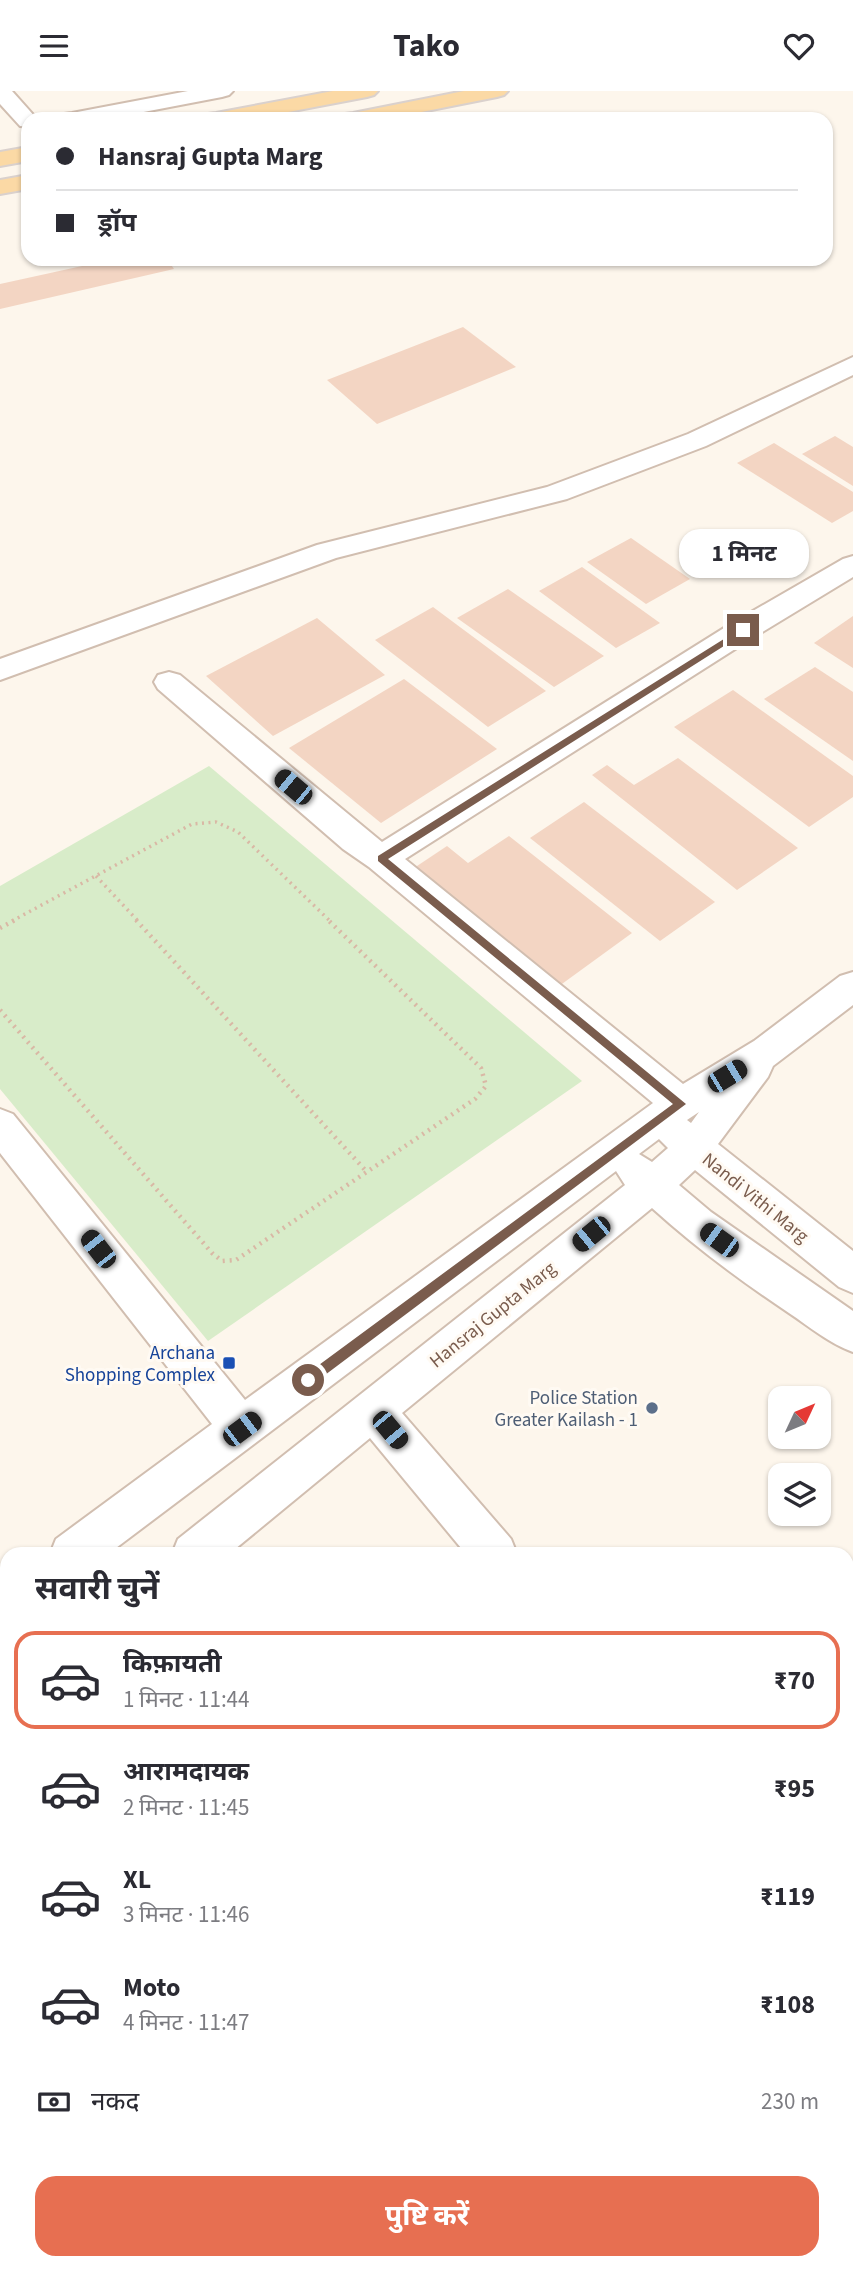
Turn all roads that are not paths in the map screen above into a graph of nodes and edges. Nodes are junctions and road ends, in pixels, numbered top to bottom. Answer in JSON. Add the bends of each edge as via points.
{"nodes":[{"id":1,"x":0,"y":91,"type":"edge"},
{"id":2,"x":222,"y":91,"type":"edge"},
{"id":3,"x":367,"y":91,"type":"edge"},
{"id":4,"x":497,"y":91,"type":"edge"},
{"id":5,"x":110,"y":112,"type":"edge"},
{"id":6,"x":254,"y":112,"type":"edge"},
{"id":7,"x":389,"y":112,"type":"edge"},
{"id":8,"x":21,"y":124,"type":"edge"},
{"id":9,"x":21,"y":155,"type":"edge"},
{"id":10,"x":0,"y":159,"type":"edge"},
{"id":11,"x":21,"y":183,"type":"edge"},
{"id":12,"x":0,"y":187,"type":"edge"},
{"id":13,"x":853,"y":365,"type":"edge"},
{"id":14,"x":853,"y":565,"type":"edge"},
{"id":15,"x":0,"y":670,"type":"edge"},
{"id":16,"x":169,"y":682,"type":"dead end"},
{"id":17,"x":381,"y":858,"type":"junction"},
{"id":18,"x":853,"y":986,"type":"edge"},
{"id":19,"x":767,"y":1051,"type":"junction"},
{"id":20,"x":670,"y":1111,"type":"junction"},
{"id":21,"x":0,"y":1125,"type":"edge"},
{"id":22,"x":694,"y":1147,"type":"junction"},
{"id":23,"x":613,"y":1152,"type":"junction"},
{"id":24,"x":653,"y":1185,"type":"junction"},
{"id":25,"x":853,"y":1275,"type":"edge"},
{"id":26,"x":853,"y":1334,"type":"edge"},
{"id":27,"x":373,"y":1410,"type":"junction"},
{"id":28,"x":242,"y":1429,"type":"junction"},
{"id":29,"x":82,"y":1547,"type":"edge"},
{"id":30,"x":203,"y":1547,"type":"edge"},
{"id":31,"x":489,"y":1547,"type":"edge"}],
"edges":[{"from":1,"to":8,"type":"street"},
{"from":2,"to":5,"type":"street"},
{"from":3,"to":6,"type":"main road"},
{"from":4,"to":7,"type":"main road"},
{"from":9,"to":10,"type":"main road"},
{"from":11,"to":12,"type":"main road"},
{"from":13,"to":15,"type":"street","via":[[697,440],[557,493],[327,551]]},
{"from":14,"to":17,"type":"street"},
{"from":16,"to":17,"type":"street","name":"Nandi Vithi Marg"},
{"from":17,"to":20,"type":"street","name":"Nandi Vithi Marg"},
{"from":18,"to":19,"type":"street","name":"Hansraj Gupta Marg"},
{"from":19,"to":20,"type":"street","name":"Hansraj Gupta Marg"},
{"from":19,"to":22,"type":"street","name":"Hansraj Gupta Marg"},
{"from":20,"to":22,"type":"street","name":"Nandi Vithi Marg"},
{"from":20,"to":23,"type":"street","name":"Hansraj Gupta Marg"},
{"from":21,"to":28,"type":"street"},
{"from":22,"to":24,"type":"street","name":"Hansraj Gupta Marg"},
{"from":22,"to":25,"type":"street","name":"Nandi Vithi Marg"},
{"from":23,"to":24,"type":"street"},
{"from":23,"to":28,"type":"street","name":"Hansraj Gupta Marg"},
{"from":24,"to":26,"type":"street","via":[[697,1224]]},
{"from":24,"to":27,"type":"street","name":"Hansraj Gupta Marg"},
{"from":27,"to":30,"type":"street","name":"Hansraj Gupta Marg"},
{"from":27,"to":31,"type":"street"},
{"from":28,"to":29,"type":"street","name":"Hansraj Gupta Marg"}]}
